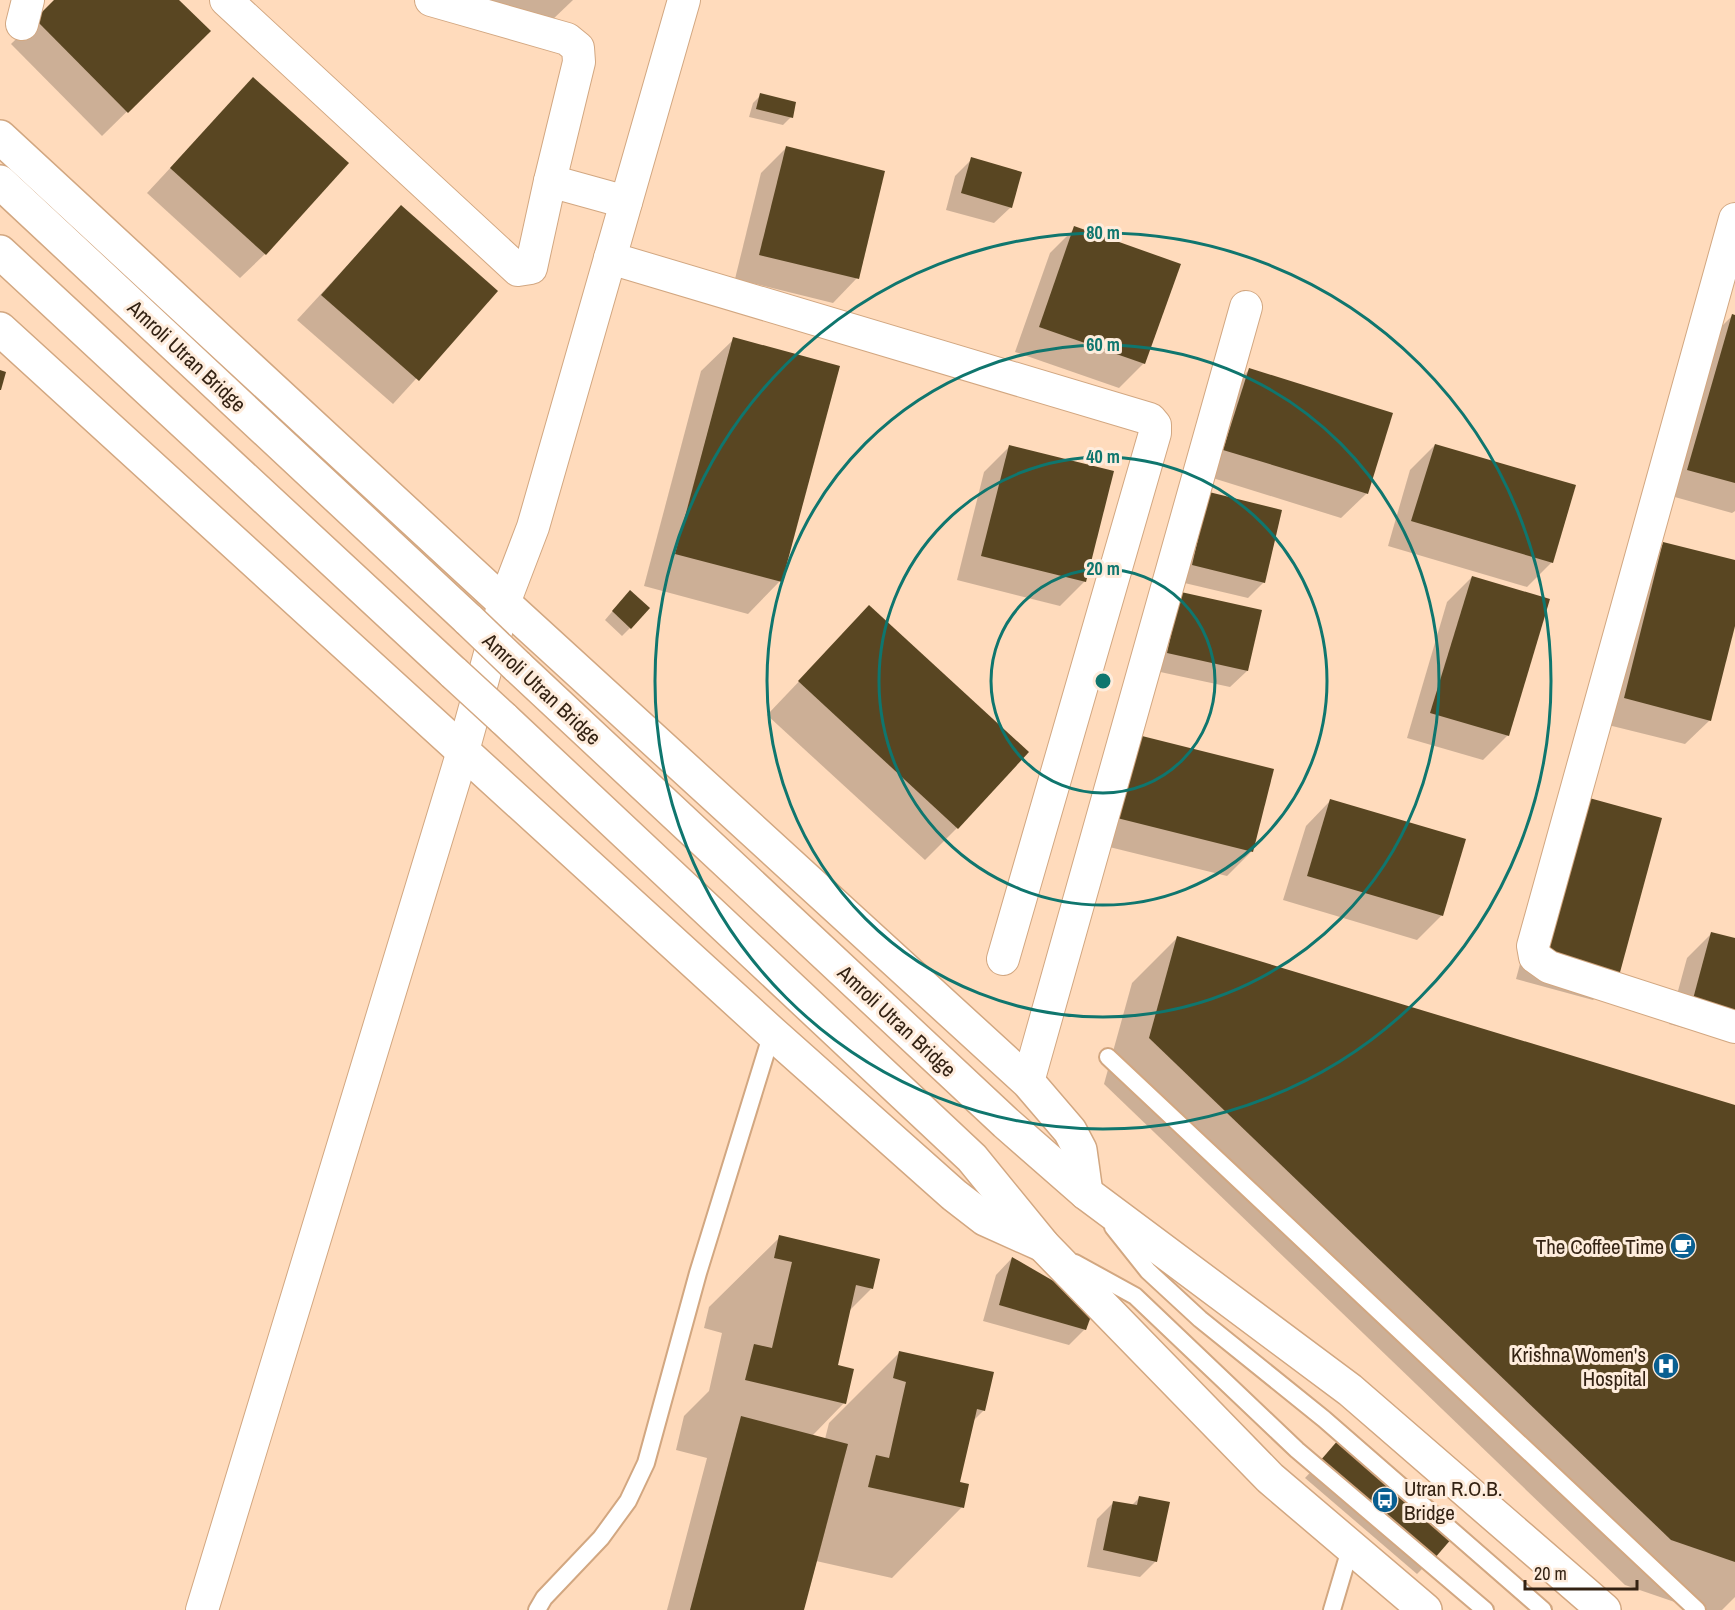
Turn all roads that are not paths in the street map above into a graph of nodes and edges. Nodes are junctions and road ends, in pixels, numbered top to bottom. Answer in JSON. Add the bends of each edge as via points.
{"nodes":[{"id":1,"x":226,"y":0,"type":"edge"},
{"id":2,"x":430,"y":0,"type":"edge"},
{"id":3,"x":684,"y":0,"type":"edge"},
{"id":4,"x":0,"y":137,"type":"edge"},
{"id":5,"x":550,"y":181,"type":"junction"},
{"id":6,"x":9,"y":190,"type":"edge"},
{"id":7,"x":626,"y":202,"type":"junction"},
{"id":8,"x":1735,"y":219,"type":"edge"},
{"id":9,"x":0,"y":252,"type":"edge"},
{"id":10,"x":610,"y":258,"type":"junction"},
{"id":11,"x":1246,"y":307,"type":"dead end"},
{"id":12,"x":0,"y":329,"type":"edge"},
{"id":13,"x":504,"y":603,"type":"junction"},
{"id":14,"x":463,"y":752,"type":"junction"},
{"id":15,"x":1003,"y":959,"type":"dead end"},
{"id":16,"x":1735,"y":1027,"type":"edge"},
{"id":17,"x":772,"y":1033,"type":"junction"},
{"id":18,"x":1108,"y":1057,"type":"dead end"},
{"id":19,"x":1029,"y":1082,"type":"junction"},
{"id":20,"x":1086,"y":1193,"type":"junction"},
{"id":21,"x":1043,"y":1245,"type":"junction"},
{"id":22,"x":1351,"y":1546,"type":"junction"},
{"id":23,"x":202,"y":1610,"type":"edge"},
{"id":24,"x":537,"y":1610,"type":"edge"},
{"id":25,"x":1332,"y":1610,"type":"edge"},
{"id":26,"x":1425,"y":1610,"type":"edge"},
{"id":27,"x":1485,"y":1610,"type":"edge"},
{"id":28,"x":1543,"y":1610,"type":"edge"},
{"id":29,"x":1604,"y":1610,"type":"edge"},
{"id":30,"x":1697,"y":1610,"type":"edge"}],
"edges":[{"from":1,"to":5,"type":"street","via":[[518,270],[531,268]]},
{"from":2,"to":5,"type":"street","via":[[567,39],[578,48],[579,62]]},
{"from":3,"to":7,"type":"street"},
{"from":4,"to":13,"type":"main road"},
{"from":5,"to":7,"type":"street"},
{"from":6,"to":20,"type":"main road","name":"Amroli Utran Bridge","bridge":true,"via":[[1006,1123]]},
{"from":7,"to":10,"type":"street"},
{"from":8,"to":16,"type":"street","via":[[1533,946],[1535,957],[1549,967]]},
{"from":9,"to":21,"type":"main road","bridge":true,"via":[[972,1158]]},
{"from":10,"to":13,"type":"street","via":[[532,527]]},
{"from":10,"to":15,"type":"street","via":[[1150,419],[1155,425]]},
{"from":11,"to":19,"type":"street"},
{"from":12,"to":14,"type":"main road"},
{"from":13,"to":14,"type":"street"},
{"from":13,"to":19,"type":"main road"},
{"from":14,"to":17,"type":"main road"},
{"from":14,"to":23,"type":"street"},
{"from":17,"to":21,"type":"main road","via":[[954,1195],[985,1219]]},
{"from":17,"to":24,"type":"lane","via":[[645,1463],[628,1501],[608,1529]]},
{"from":18,"to":30,"type":"lane"},
{"from":19,"to":20,"type":"main road","via":[[1070,1131],[1080,1150]]},
{"from":20,"to":28,"type":"lane","via":[[1148,1271]]},
{"from":20,"to":29,"type":"main road","name":"Amroli Utran Bridge","via":[[1350,1390]]},
{"from":21,"to":22,"type":"main road","via":[[1270,1478]]},
{"from":21,"to":27,"type":"lane","via":[[1135,1296],[1297,1450]]},
{"from":22,"to":25,"type":"lane"},
{"from":22,"to":26,"type":"main road"}]}
